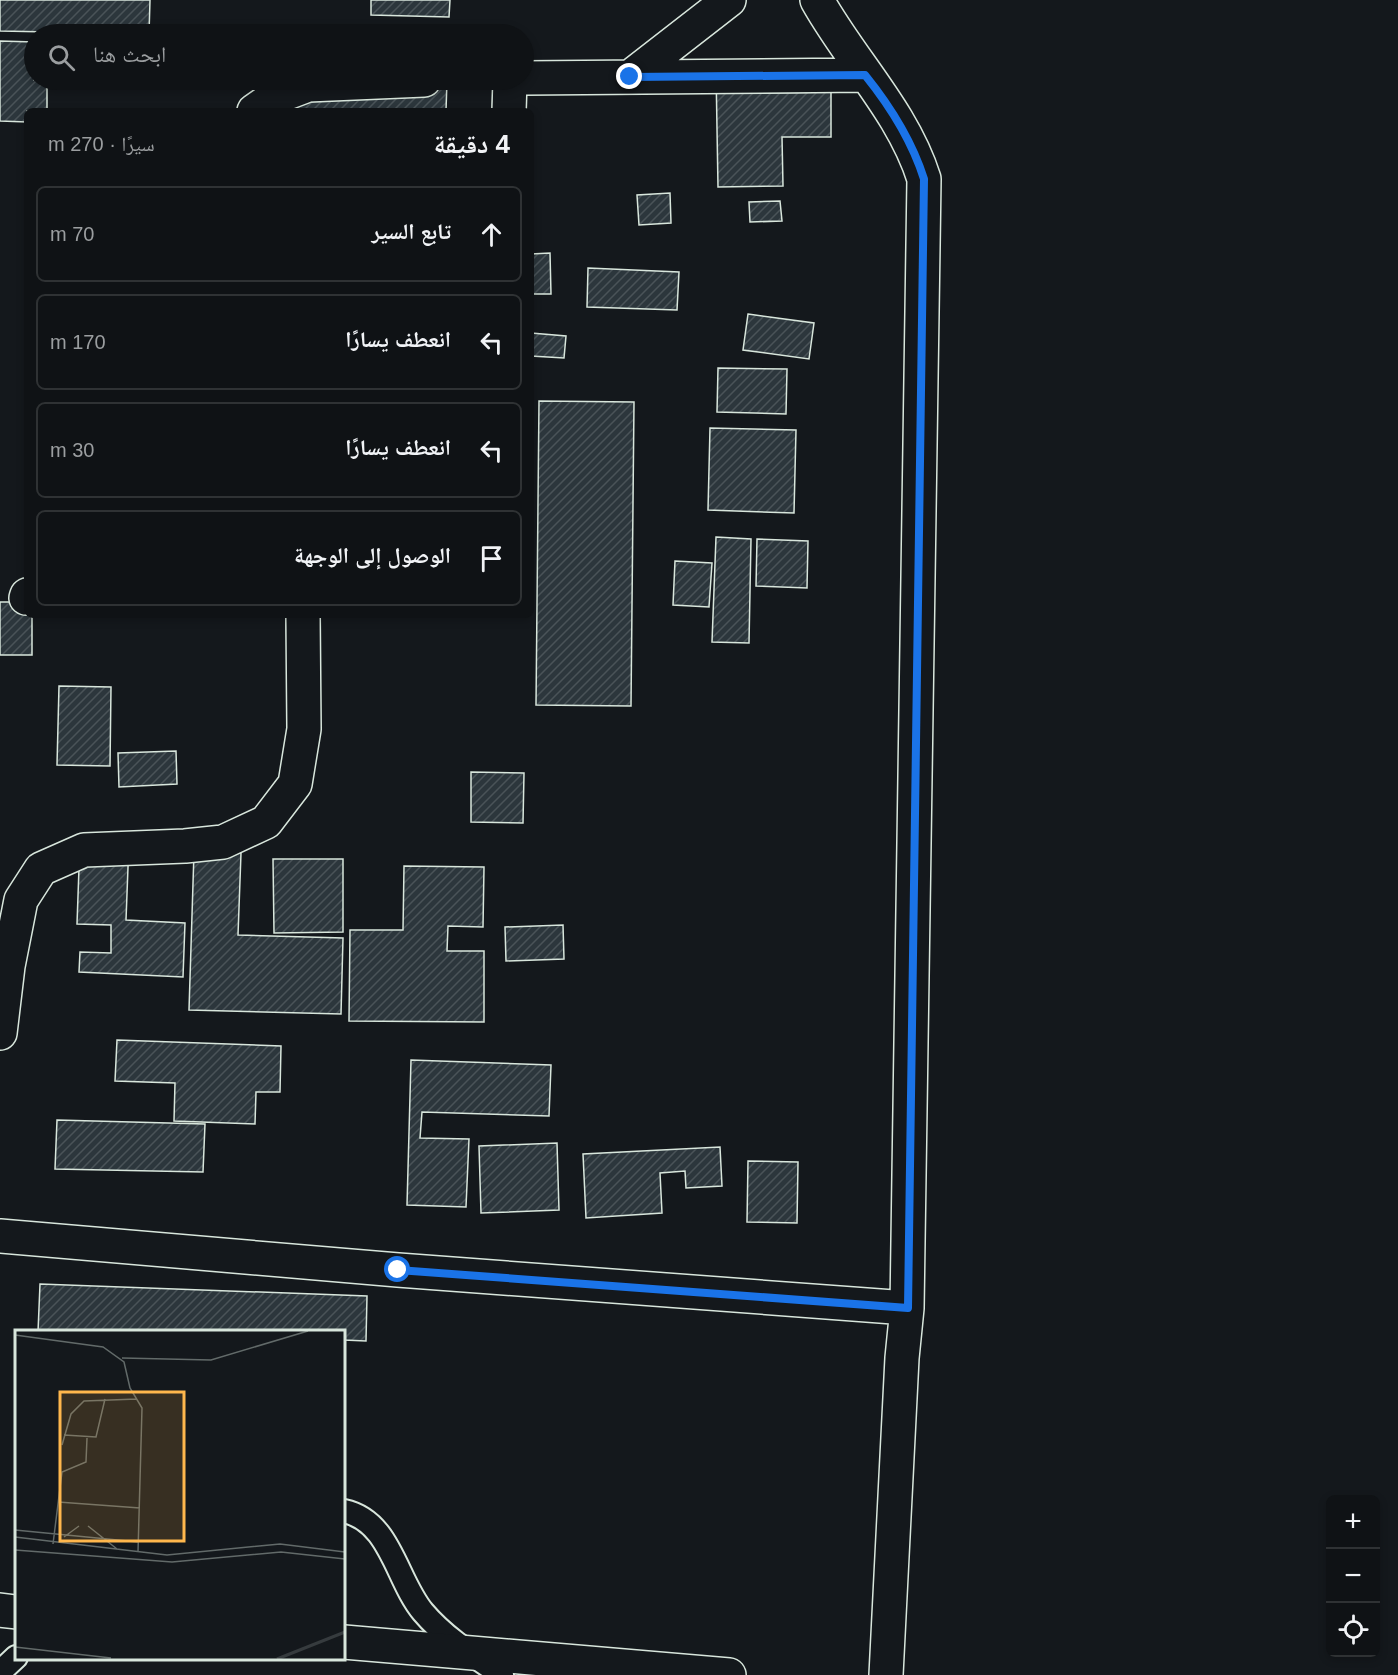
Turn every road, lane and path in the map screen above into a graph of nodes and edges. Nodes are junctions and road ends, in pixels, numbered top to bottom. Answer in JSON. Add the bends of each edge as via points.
{"nodes":[{"id":1,"x":729,"y":0,"type":"edge"},
{"id":2,"x":818,"y":0,"type":"edge"},
{"id":3,"x":865,"y":75,"type":"junction"},
{"id":4,"x":630,"y":77,"type":"junction"},
{"id":5,"x":534,"y":78,"type":"edge"},
{"id":6,"x":295,"y":90,"type":"edge"},
{"id":7,"x":510,"y":90,"type":"edge"},
{"id":8,"x":258,"y":108,"type":"edge"},
{"id":9,"x":509,"y":108,"type":"edge"},
{"id":10,"x":303,"y":618,"type":"edge"},
{"id":11,"x":0,"y":1033,"type":"edge"},
{"id":12,"x":0,"y":1236,"type":"edge"},
{"id":13,"x":908,"y":1308,"type":"junction"},
{"id":14,"x":345,"y":1511,"type":"edge"},
{"id":15,"x":0,"y":1610,"type":"edge"},
{"id":16,"x":15,"y":1612,"type":"edge"},
{"id":17,"x":345,"y":1641,"type":"edge"},
{"id":18,"x":468,"y":1652,"type":"junction"},
{"id":19,"x":15,"y":1658,"type":"edge"},
{"id":20,"x":0,"y":1672,"type":"edge"},
{"id":21,"x":502,"y":1675,"type":"edge"},
{"id":22,"x":729,"y":1675,"type":"edge"},
{"id":23,"x":886,"y":1675,"type":"edge"}],
"edges":[{"from":1,"to":4,"type":"street"},
{"from":2,"to":3,"type":"street"},
{"from":3,"to":4,"type":"street"},
{"from":3,"to":13,"type":"street","via":[[896,119],[924,179]]},
{"from":4,"to":5,"type":"street"},
{"from":6,"to":8,"type":"street"},
{"from":7,"to":9,"type":"street"},
{"from":10,"to":11,"type":"street","via":[[304,729],[295,784],[266,822],[223,842],[84,850],[41,869],[21,900]]},
{"from":12,"to":13,"type":"street"},
{"from":13,"to":23,"type":"street"},
{"from":14,"to":18,"type":"lane","via":[[376,1530],[423,1612]]},
{"from":15,"to":16,"type":"street"},
{"from":17,"to":18,"type":"street"},
{"from":18,"to":21,"type":"lane"},
{"from":18,"to":22,"type":"street"},
{"from":19,"to":20,"type":"lane"}]}
